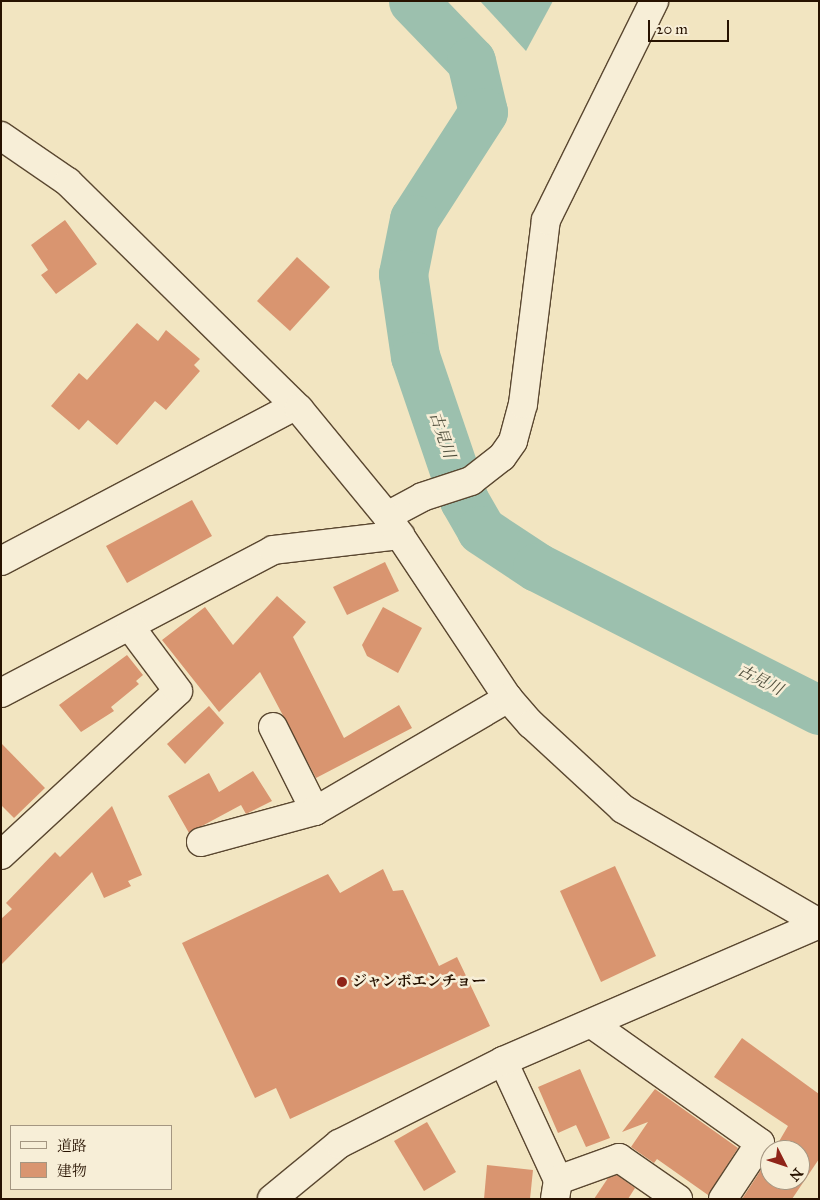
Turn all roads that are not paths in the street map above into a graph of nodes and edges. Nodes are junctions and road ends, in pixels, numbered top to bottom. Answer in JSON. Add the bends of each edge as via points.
{"nodes":[{"id":1,"x":654,"y":1,"type":"edge"},
{"id":2,"x":1,"y":136,"type":"edge"},
{"id":3,"x":295,"y":406,"type":"junction"},
{"id":4,"x":393,"y":526,"type":"junction"},
{"id":5,"x":1,"y":561,"type":"edge"},
{"id":6,"x":131,"y":628,"type":"junction"},
{"id":7,"x":1,"y":693,"type":"edge"},
{"id":8,"x":508,"y":698,"type":"junction"},
{"id":9,"x":273,"y":727,"type":"dead end"},
{"id":10,"x":315,"y":812,"type":"junction"},
{"id":11,"x":201,"y":842,"type":"dead end"},
{"id":12,"x":1,"y":855,"type":"edge"},
{"id":13,"x":819,"y":923,"type":"edge"},
{"id":14,"x":592,"y":1024,"type":"junction"},
{"id":15,"x":503,"y":1061,"type":"junction"},
{"id":16,"x":556,"y":1190,"type":"edge"},
{"id":17,"x":272,"y":1199,"type":"edge"},
{"id":18,"x":678,"y":1199,"type":"edge"},
{"id":19,"x":724,"y":1199,"type":"edge"}],
"edges":[{"from":1,"to":4,"type":"street","via":[[548,214],[523,404],[513,441],[502,457],[471,481],[439,490]]},
{"from":2,"to":3,"type":"street","via":[[68,182]]},
{"from":3,"to":4,"type":"street"},
{"from":3,"to":5,"type":"street"},
{"from":4,"to":6,"type":"street","via":[[273,550]]},
{"from":4,"to":8,"type":"street"},
{"from":6,"to":7,"type":"street"},
{"from":6,"to":12,"type":"street","via":[[178,691]]},
{"from":8,"to":10,"type":"street"},
{"from":8,"to":13,"type":"street","via":[[623,809]]},
{"from":9,"to":10,"type":"street"},
{"from":10,"to":11,"type":"street"},
{"from":13,"to":14,"type":"street"},
{"from":14,"to":15,"type":"street"},
{"from":14,"to":19,"type":"street","via":[[760,1143]]},
{"from":15,"to":16,"type":"street"},
{"from":15,"to":17,"type":"street","via":[[339,1144]]},
{"from":16,"to":18,"type":"street","via":[[619,1158]]}]}
